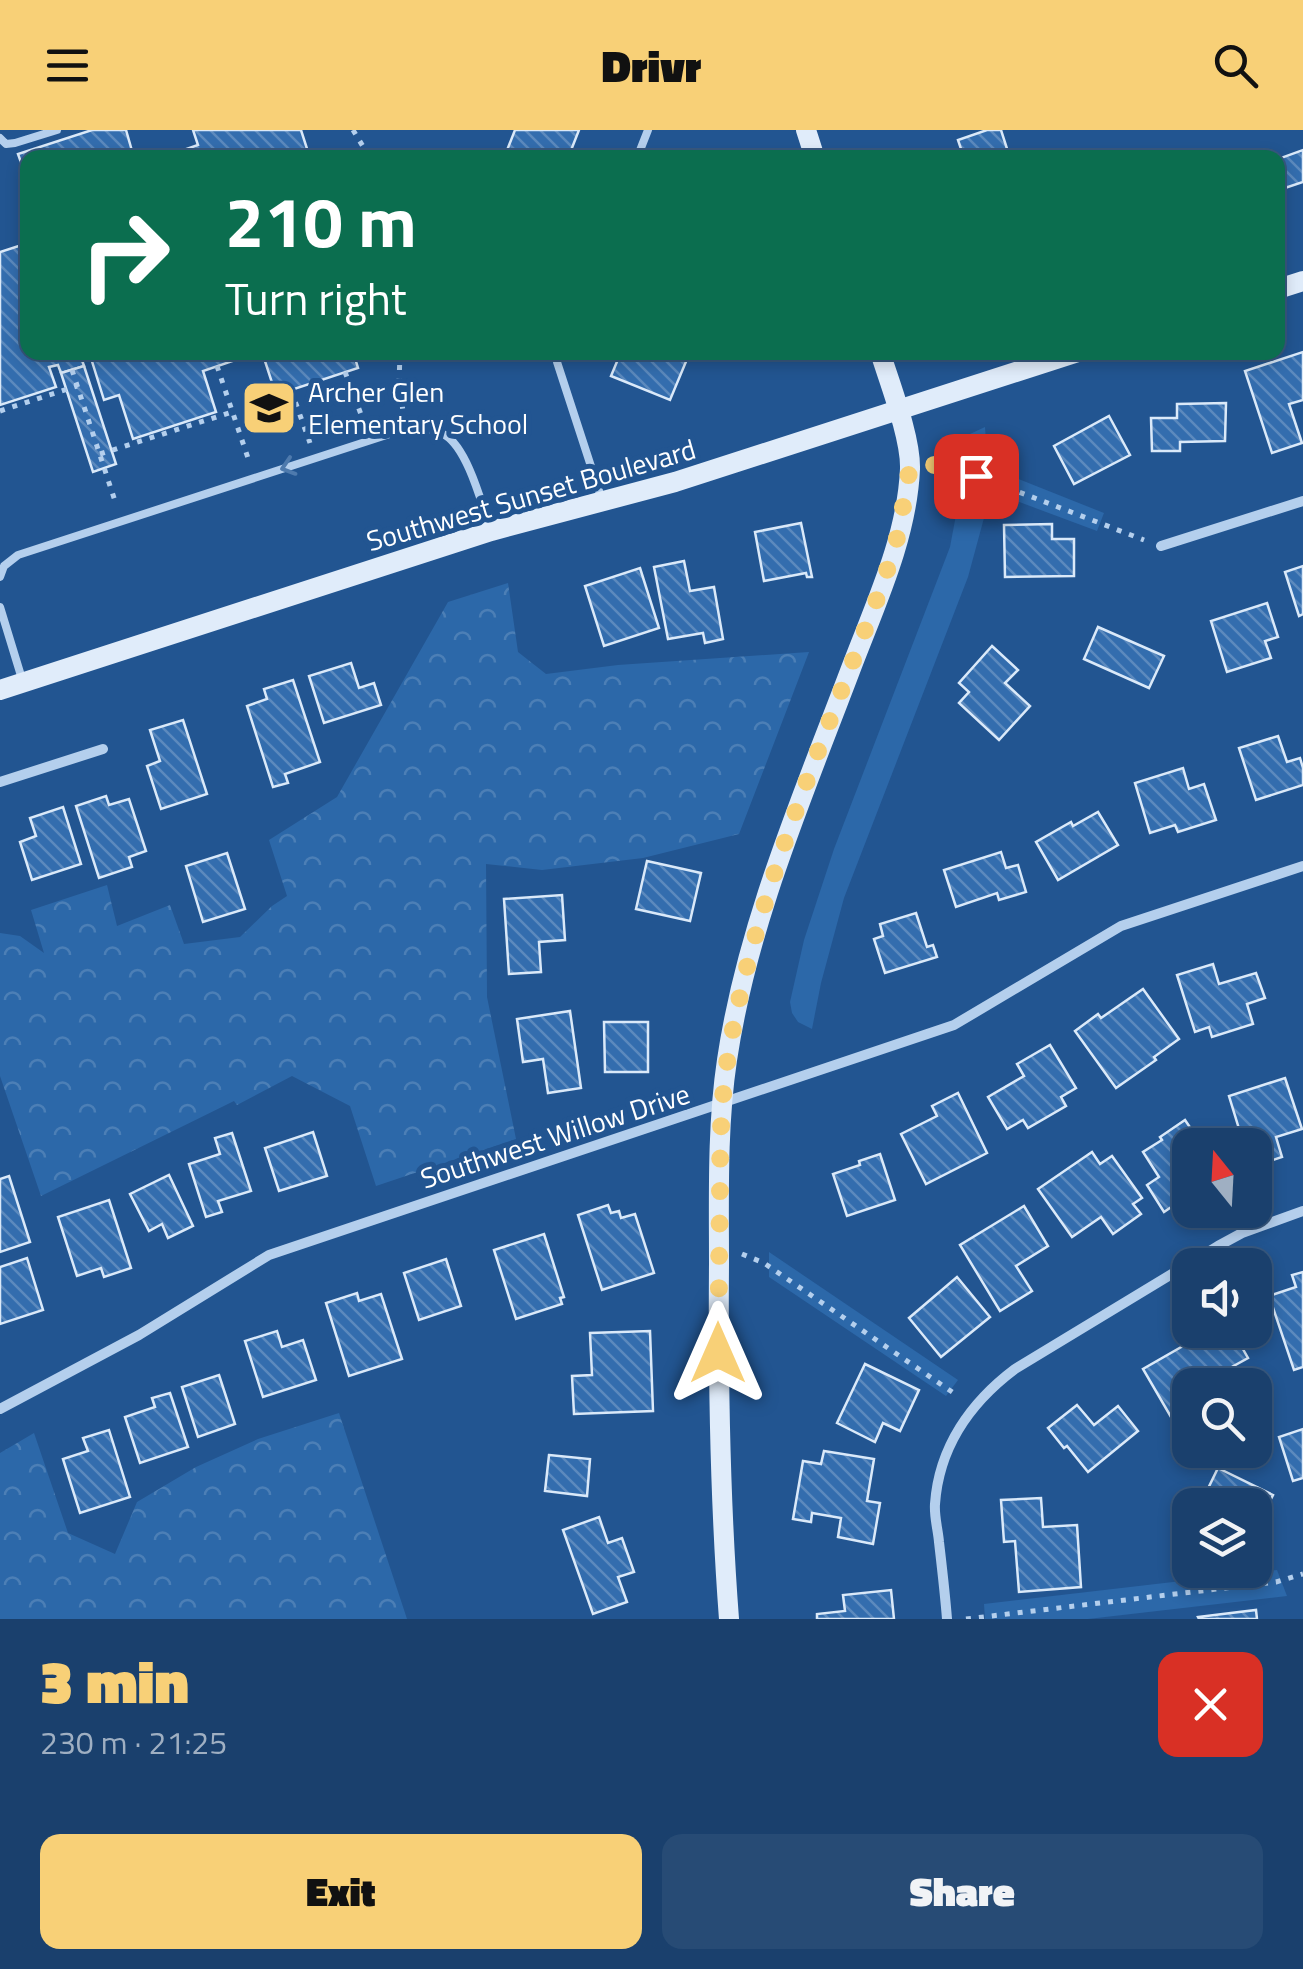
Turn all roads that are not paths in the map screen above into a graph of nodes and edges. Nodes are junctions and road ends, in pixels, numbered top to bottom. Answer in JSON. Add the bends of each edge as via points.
{"nodes":[{"id":1,"x":57,"y":130,"type":"edge"},
{"id":2,"x":0,"y":138,"type":"edge"},
{"id":3,"x":556,"y":360,"type":"edge"},
{"id":4,"x":882,"y":360,"type":"edge"},
{"id":5,"x":1054,"y":360,"type":"edge"},
{"id":6,"x":898,"y":411,"type":"junction"},
{"id":7,"x":1303,"y":501,"type":"edge"},
{"id":8,"x":602,"y":502,"type":"junction"},
{"id":9,"x":491,"y":531,"type":"junction"},
{"id":10,"x":1161,"y":546,"type":"road end"},
{"id":11,"x":0,"y":577,"type":"edge"},
{"id":12,"x":0,"y":607,"type":"edge"},
{"id":13,"x":23,"y":683,"type":"junction"},
{"id":14,"x":0,"y":690,"type":"edge"},
{"id":15,"x":103,"y":749,"type":"dead end"},
{"id":16,"x":0,"y":782,"type":"edge"},
{"id":17,"x":1303,"y":866,"type":"edge"},
{"id":18,"x":722,"y":1104,"type":"junction"},
{"id":19,"x":1303,"y":1211,"type":"edge"},
{"id":20,"x":0,"y":1409,"type":"edge"},
{"id":21,"x":729,"y":1619,"type":"edge"},
{"id":22,"x":948,"y":1619,"type":"edge"}],
"edges":[{"from":1,"to":2,"type":"lane","via":[[15,143]]},
{"from":3,"to":8,"type":"lane"},
{"from":4,"to":6,"type":"street"},
{"from":5,"to":6,"type":"street","name":"Southwest Sunset Boulevard"},
{"from":6,"to":8,"type":"street","name":"Southwest Sunset Boulevard"},
{"from":6,"to":18,"type":"street","via":[[910,455],[898,535],[759,922]]},
{"from":7,"to":10,"type":"street"},
{"from":8,"to":9,"type":"street","name":"Southwest Sunset Boulevard"},
{"from":9,"to":11,"type":"lane","one_way":true,"via":[[455,443],[425,428],[405,429],[18,555]]},
{"from":9,"to":13,"type":"street","name":"Southwest Sunset Boulevard"},
{"from":12,"to":13,"type":"lane"},
{"from":13,"to":14,"type":"street","name":"Southwest Sunset Boulevard"},
{"from":15,"to":16,"type":"street"},
{"from":17,"to":18,"type":"street","name":"Southwest Willow Drive","via":[[1121,926],[954,1025]]},
{"from":18,"to":20,"type":"street","name":"Southwest Willow Drive","via":[[269,1255]]},
{"from":18,"to":21,"type":"street","via":[[718,1387]]},
{"from":19,"to":22,"type":"street","via":[[1218,1246],[1015,1369],[972,1407],[950,1445],[935,1506]]}]}
